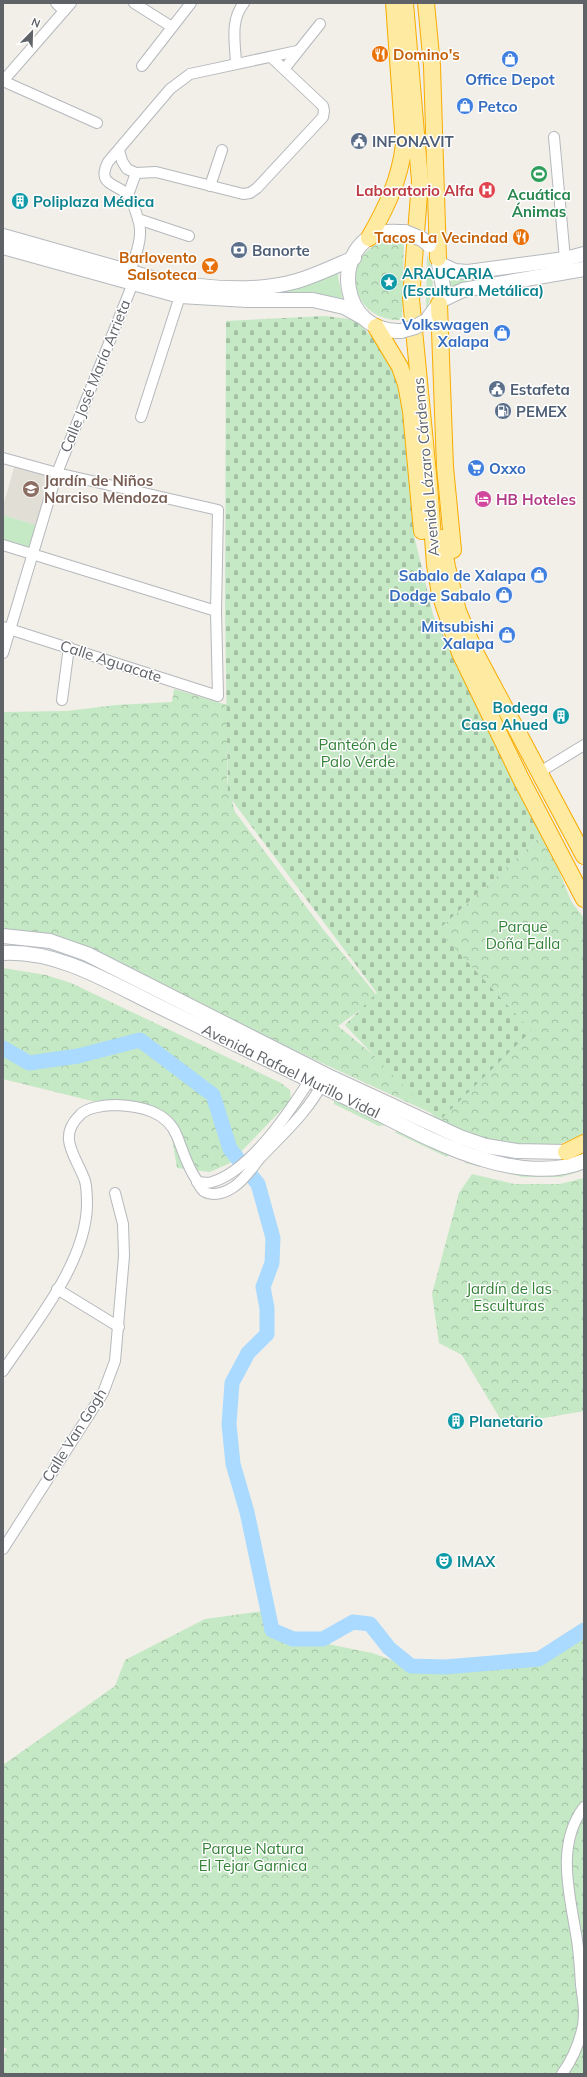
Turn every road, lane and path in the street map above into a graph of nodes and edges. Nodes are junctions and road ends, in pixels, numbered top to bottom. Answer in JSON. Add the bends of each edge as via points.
{"nodes":[{"id":1,"x":56,"y":3,"type":"edge"},
{"id":2,"x":71,"y":3,"type":"edge"},
{"id":3,"x":134,"y":3,"type":"edge"},
{"id":4,"x":191,"y":3,"type":"edge"},
{"id":5,"x":244,"y":3,"type":"edge"},
{"id":6,"x":394,"y":3,"type":"edge"},
{"id":7,"x":405,"y":3,"type":"edge"},
{"id":8,"x":414,"y":3,"type":"edge"},
{"id":9,"x":426,"y":3,"type":"edge"},
{"id":10,"x":64,"y":11,"type":"junction"},
{"id":11,"x":320,"y":24,"type":"dead end"},
{"id":12,"x":172,"y":27,"type":"junction"},
{"id":13,"x":297,"y":51,"type":"junction"},
{"id":14,"x":271,"y":57,"type":"junction"},
{"id":15,"x":236,"y":63,"type":"junction"},
{"id":16,"x":142,"y":66,"type":"dead end"},
{"id":17,"x":285,"y":68,"type":"junction"},
{"id":18,"x":3,"y":81,"type":"edge"},
{"id":19,"x":97,"y":123,"type":"dead end"},
{"id":20,"x":554,"y":137,"type":"dead end"},
{"id":21,"x":119,"y":150,"type":"junction"},
{"id":22,"x":222,"y":150,"type":"dead end"},
{"id":23,"x":136,"y":173,"type":"junction"},
{"id":24,"x":210,"y":186,"type":"junction"},
{"id":25,"x":128,"y":195,"type":"junction"},
{"id":26,"x":138,"y":219,"type":"junction"},
{"id":27,"x":3,"y":236,"type":"edge"},
{"id":28,"x":189,"y":236,"type":"dead end"},
{"id":29,"x":369,"y":238,"type":"junction"},
{"id":30,"x":3,"y":247,"type":"edge"},
{"id":31,"x":584,"y":254,"type":"edge"},
{"id":32,"x":354,"y":258,"type":"junction"},
{"id":33,"x":565,"y":258,"type":"junction"},
{"id":34,"x":439,"y":261,"type":"junction"},
{"id":35,"x":584,"y":269,"type":"edge"},
{"id":36,"x":131,"y":278,"type":"junction"},
{"id":37,"x":180,"y":296,"type":"junction"},
{"id":38,"x":440,"y":302,"type":"junction"},
{"id":39,"x":362,"y":317,"type":"junction"},
{"id":40,"x":376,"y":327,"type":"junction"},
{"id":41,"x":142,"y":417,"type":"dead end"},
{"id":42,"x":3,"y":458,"type":"edge"},
{"id":43,"x":57,"y":473,"type":"junction"},
{"id":44,"x":3,"y":545,"type":"edge"},
{"id":45,"x":31,"y":553,"type":"junction"},
{"id":46,"x":440,"y":594,"type":"junction"},
{"id":47,"x":216,"y":611,"type":"junction"},
{"id":48,"x":458,"y":612,"type":"junction"},
{"id":49,"x":6,"y":628,"type":"edge"},
{"id":50,"x":69,"y":647,"type":"junction"},
{"id":51,"x":3,"y":653,"type":"edge"},
{"id":52,"x":62,"y":700,"type":"dead end"},
{"id":53,"x":584,"y":745,"type":"edge"},
{"id":54,"x":540,"y":772,"type":"junction"},
{"id":55,"x":584,"y":856,"type":"edge"},
{"id":56,"x":584,"y":899,"type":"edge"},
{"id":57,"x":3,"y":936,"type":"edge"},
{"id":58,"x":3,"y":953,"type":"edge"},
{"id":59,"x":318,"y":1078,"type":"junction"},
{"id":60,"x":289,"y":1112,"type":"junction"},
{"id":61,"x":297,"y":1119,"type":"junction"},
{"id":62,"x":584,"y":1143,"type":"edge"},
{"id":63,"x":584,"y":1149,"type":"edge"},
{"id":64,"x":566,"y":1152,"type":"junction"},
{"id":65,"x":584,"y":1161,"type":"edge"},
{"id":66,"x":249,"y":1164,"type":"junction"},
{"id":67,"x":197,"y":1182,"type":"junction"},
{"id":68,"x":115,"y":1193,"type":"dead end"},
{"id":69,"x":57,"y":1289,"type":"junction"},
{"id":70,"x":120,"y":1327,"type":"junction"},
{"id":71,"x":3,"y":1371,"type":"edge"},
{"id":72,"x":3,"y":1549,"type":"edge"},
{"id":73,"x":584,"y":1807,"type":"edge"},
{"id":74,"x":562,"y":2074,"type":"edge"}],
"edges":[{"from":1,"to":10,"type":"street"},
{"from":2,"to":10,"type":"street"},
{"from":3,"to":12,"type":"street"},
{"from":4,"to":12,"type":"street"},
{"from":5,"to":15,"type":"street","via":[[235,16],[234,23]]},
{"from":6,"to":29,"type":"highway","via":[[404,144],[402,165],[387,206]]},
{"from":7,"to":46,"type":"highway","name":"Avenida Lázaro Cárdenas","via":[[420,181],[411,299],[435,565]]},
{"from":8,"to":48,"type":"highway","name":"Avenida Lázaro Cárdenas","via":[[428,182],[422,279],[425,342],[441,534]]},
{"from":9,"to":34,"type":"highway","via":[[432,66]]},
{"from":10,"to":18,"type":"street"},
{"from":11,"to":13,"type":"street"},
{"from":12,"to":16,"type":"street"},
{"from":13,"to":14,"type":"street"},
{"from":13,"to":17,"type":"street"},
{"from":14,"to":15,"type":"street"},
{"from":14,"to":17,"type":"street"},
{"from":15,"to":21,"type":"street","via":[[190,74],[170,89]]},
{"from":17,"to":24,"type":"street","via":[[323,106],[323,117],[250,193],[243,194]]},
{"from":18,"to":19,"type":"street"},
{"from":20,"to":33,"type":"street"},
{"from":21,"to":23,"type":"street","via":[[127,169]]},
{"from":21,"to":25,"type":"street","via":[[104,169],[105,177],[109,184]]},
{"from":22,"to":24,"type":"street"},
{"from":23,"to":24,"type":"street","via":[[156,172]]},
{"from":23,"to":25,"type":"street"},
{"from":25,"to":26,"type":"street","name":"Calle José María Arrieta"},
{"from":26,"to":28,"type":"street"},
{"from":26,"to":36,"type":"street","name":"Calle José María Arrieta","via":[[139,243]]},
{"from":27,"to":36,"type":"main road"},
{"from":29,"to":32,"type":"main road"},
{"from":29,"to":34,"type":"main road","bridge":true,"via":[[380,233],[405,232],[422,239]]},
{"from":30,"to":36,"type":"main road"},
{"from":31,"to":33,"type":"main road"},
{"from":32,"to":36,"type":"main road","via":[[317,274],[274,286],[186,285]]},
{"from":32,"to":39,"type":"main road","via":[[348,275],[348,290],[353,305]]},
{"from":33,"to":34,"type":"main road","via":[[468,272],[456,271]]},
{"from":34,"to":38,"type":"main road","via":[[443,287]]},
{"from":35,"to":38,"type":"main road","via":[[463,290]]},
{"from":36,"to":37,"type":"main road"},
{"from":36,"to":43,"type":"street","name":"Calle José María Arrieta"},
{"from":37,"to":39,"type":"main road","via":[[313,300],[344,307]]},
{"from":37,"to":41,"type":"street"},
{"from":38,"to":40,"type":"main road","bridge":true,"via":[[426,321],[416,327],[391,332]]},
{"from":38,"to":48,"type":"highway","via":[[445,467],[450,533],[460,591]]},
{"from":39,"to":40,"type":"main road"},
{"from":40,"to":46,"type":"highway","via":[[400,367],[406,384],[411,411],[422,535]]},
{"from":42,"to":43,"type":"street"},
{"from":43,"to":45,"type":"street","name":"Calle José María Arrieta"},
{"from":43,"to":47,"type":"street","via":[[218,510]]},
{"from":44,"to":45,"type":"street"},
{"from":45,"to":47,"type":"street"},
{"from":45,"to":49,"type":"street","name":"Calle José María Arrieta"},
{"from":46,"to":56,"type":"highway","name":"Avenida Lázaro Cárdenas","via":[[460,654]]},
{"from":47,"to":50,"type":"street","name":"Calle Aguacate","via":[[218,696]]},
{"from":48,"to":54,"type":"highway","name":"Avenida Lázaro Cárdenas","via":[[475,652]]},
{"from":49,"to":50,"type":"street","name":"Calle Aguacate"},
{"from":49,"to":51,"type":"street","name":"Calle José María Arrieta"},
{"from":50,"to":52,"type":"street"},
{"from":53,"to":54,"type":"street"},
{"from":54,"to":55,"type":"highway","name":"Avenida Lázaro Cárdenas"},
{"from":57,"to":59,"type":"main road","name":"Avenida Rafael Murillo Vidal","via":[[50,941],[88,954]]},
{"from":58,"to":59,"type":"main road","name":"Avenida Rafael Murillo Vidal","via":[[42,956],[85,970]]},
{"from":59,"to":60,"type":"street"},
{"from":59,"to":61,"type":"street","via":[[312,1102]]},
{"from":59,"to":64,"type":"main road","name":"Avenida Rafael Murillo Vidal","via":[[472,1141],[517,1151]]},
{"from":59,"to":65,"type":"main road","name":"Avenida Rafael Murillo Vidal","via":[[454,1149],[482,1159],[508,1165],[544,1168],[575,1165]]},
{"from":60,"to":61,"type":"street"},
{"from":60,"to":66,"type":"street"},
{"from":61,"to":66,"type":"street"},
{"from":62,"to":64,"type":"highway"},
{"from":63,"to":64,"type":"highway"},
{"from":66,"to":67,"type":"street","via":[[211,1183]]},
{"from":66,"to":67,"type":"street","via":[[244,1177],[228,1190],[214,1195],[204,1191]]},
{"from":67,"to":69,"type":"street","via":[[189,1169],[177,1134],[166,1120],[152,1111],[132,1106],[109,1105],[81,1113],[70,1126],[68,1142],[86,1182],[86,1223],[76,1254]]},
{"from":68,"to":70,"type":"street","name":"Calle Van Gogh","via":[[123,1224]]},
{"from":69,"to":70,"type":"street"},
{"from":69,"to":71,"type":"street"},
{"from":70,"to":72,"type":"street","name":"Calle Van Gogh","via":[[115,1361],[103,1393]]},
{"from":73,"to":74,"type":"street","via":[[567,1845],[567,1886],[576,1936],[583,2002],[583,2029],[574,2056]]}]}
